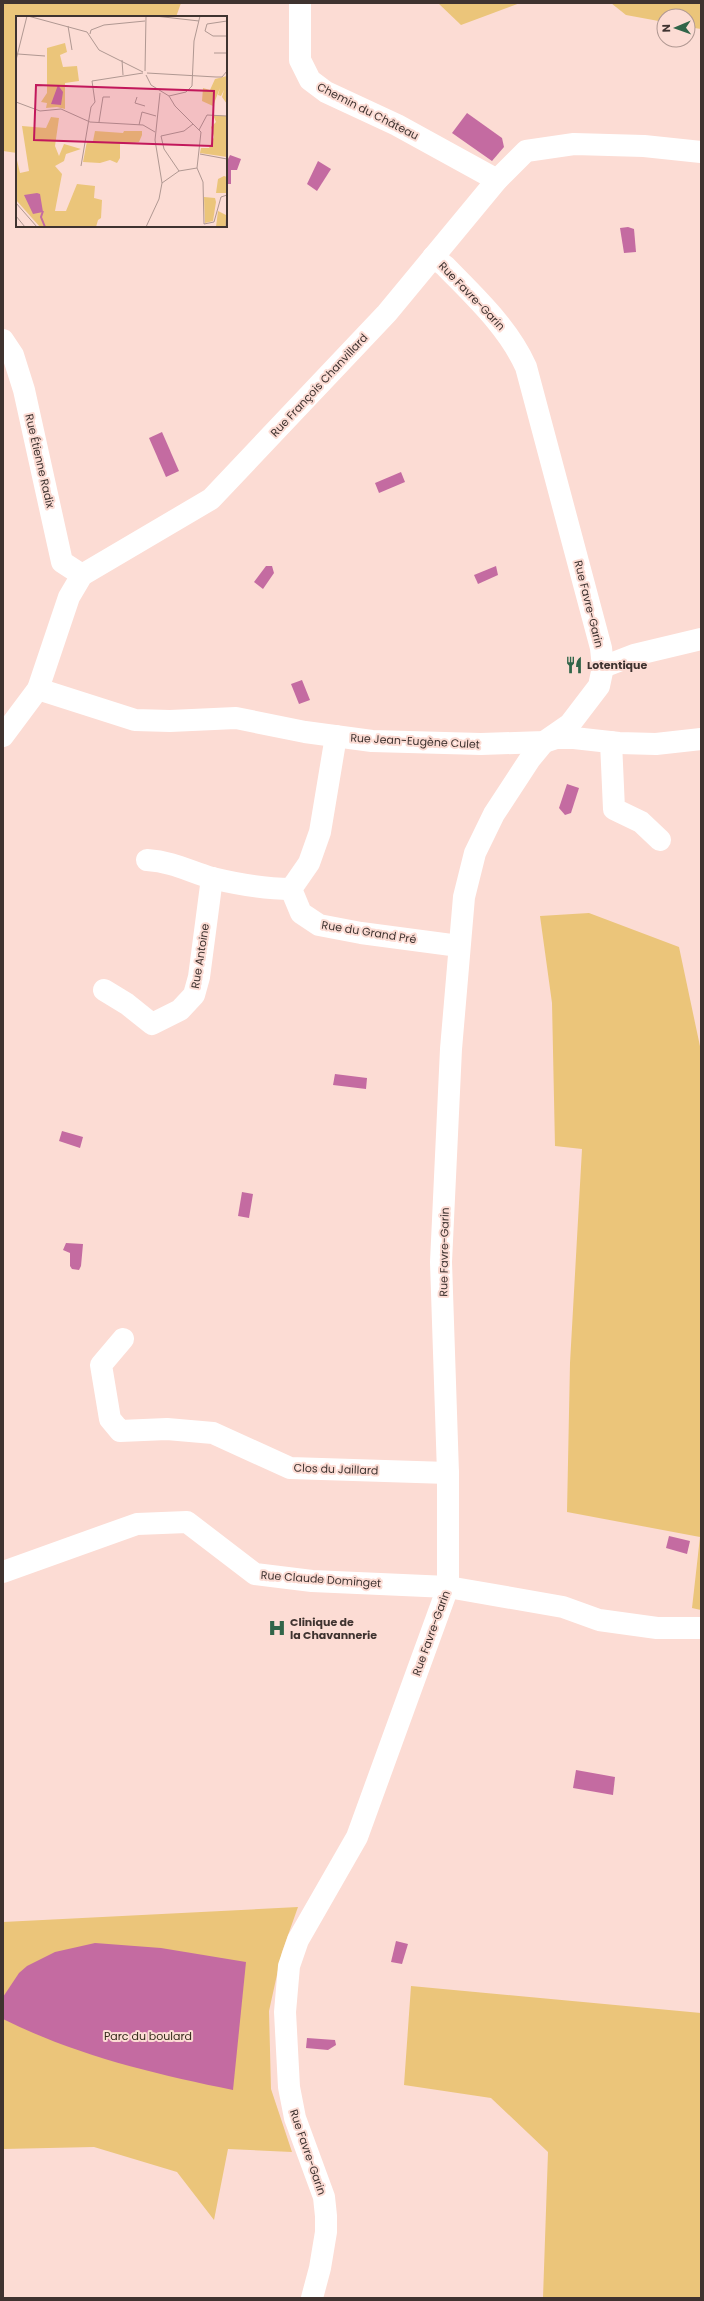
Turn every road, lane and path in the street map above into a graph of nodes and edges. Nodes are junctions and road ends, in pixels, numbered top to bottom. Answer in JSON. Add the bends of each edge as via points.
{"nodes":[{"id":1,"x":300,"y":3,"type":"edge"},
{"id":2,"x":701,"y":152,"type":"edge"},
{"id":3,"x":497,"y":180,"type":"junction"},
{"id":4,"x":433,"y":257,"type":"junction"},
{"id":5,"x":3,"y":340,"type":"edge"},
{"id":6,"x":82,"y":575,"type":"junction"},
{"id":7,"x":701,"y":639,"type":"edge"},
{"id":8,"x":603,"y":667,"type":"junction"},
{"id":9,"x":38,"y":689,"type":"junction"},
{"id":10,"x":3,"y":736,"type":"edge"},
{"id":11,"x":336,"y":736,"type":"junction"},
{"id":12,"x":701,"y":739,"type":"edge"},
{"id":13,"x":544,"y":742,"type":"junction"},
{"id":14,"x":611,"y":742,"type":"junction"},
{"id":15,"x":660,"y":840,"type":"dead end"},
{"id":16,"x":147,"y":860,"type":"dead end"},
{"id":17,"x":212,"y":878,"type":"junction"},
{"id":18,"x":291,"y":889,"type":"junction"},
{"id":19,"x":460,"y":946,"type":"junction"},
{"id":20,"x":104,"y":990,"type":"dead end"},
{"id":21,"x":123,"y":1339,"type":"dead end"},
{"id":22,"x":448,"y":1472,"type":"junction"},
{"id":23,"x":3,"y":1572,"type":"edge"},
{"id":24,"x":448,"y":1587,"type":"junction"},
{"id":25,"x":701,"y":1628,"type":"edge"},
{"id":26,"x":312,"y":2298,"type":"edge"}],
"edges":[{"from":1,"to":3,"type":"street","name":"Chemin du Château","via":[[300,60],[310,80],[326,92],[397,125]]},
{"from":2,"to":3,"type":"street","name":"Rue François Chanvillard","via":[[644,146],[574,144],[526,151]]},
{"from":3,"to":4,"type":"street","name":"Rue François Chanvillard"},
{"from":4,"to":6,"type":"street","name":"Rue François Chanvillard","via":[[387,313],[211,499]]},
{"from":4,"to":8,"type":"street","name":"Rue Favre-Garin","via":[[506,332],[517,347],[526,367],[599,641]]},
{"from":5,"to":6,"type":"street","name":"Rue Étienne Radix","via":[[13,355],[24,390],[62,562]]},
{"from":6,"to":9,"type":"street","name":"Rue François Chanvillard","via":[[69,597]]},
{"from":7,"to":8,"type":"street","via":[[634,655]]},
{"from":8,"to":13,"type":"street","name":"Rue Favre-Garin","via":[[599,686],[570,724]]},
{"from":9,"to":10,"type":"street","name":"Rue François Chanvillard"},
{"from":9,"to":11,"type":"street","name":"Rue Jean-Eugène Culet","via":[[135,720],[236,718]]},
{"from":11,"to":13,"type":"street","name":"Rue Jean-Eugène Culet","via":[[403,742]]},
{"from":11,"to":18,"type":"street","via":[[320,832],[309,863]]},
{"from":12,"to":14,"type":"street","name":"Rue Jean-Eugène Culet","via":[[656,744]]},
{"from":13,"to":14,"type":"street","name":"Rue Jean-Eugène Culet","via":[[556,738],[574,738]]},
{"from":13,"to":19,"type":"street","name":"Rue Favre-Garin","via":[[494,814],[475,853],[464,898]]},
{"from":14,"to":15,"type":"street","via":[[614,809],[641,822]]},
{"from":16,"to":17,"type":"street","via":[[167,862]]},
{"from":17,"to":18,"type":"street","via":[[276,889]]},
{"from":17,"to":20,"type":"street","name":"Rue Antoine","via":[[199,976],[194,995],[180,1010],[152,1024]]},
{"from":18,"to":19,"type":"street","name":"Rue du Grand Pré","via":[[301,913],[319,925]]},
{"from":19,"to":22,"type":"street","name":"Rue Favre-Garin","via":[[451,1049],[442,1262]]},
{"from":21,"to":22,"type":"street","name":"Clos du Jaillard","via":[[101,1365],[110,1419],[120,1430],[167,1429],[212,1433],[290,1468]]},
{"from":22,"to":24,"type":"street","name":"Rue Favre-Garin"},
{"from":23,"to":24,"type":"street","name":"Rue Claude Dominget","via":[[137,1524],[187,1522],[255,1574],[312,1581]]},
{"from":24,"to":25,"type":"street","name":"Rue Claude Dominget","via":[[563,1607],[599,1620],[657,1628]]},
{"from":24,"to":26,"type":"street","name":"Rue Favre-Garin","via":[[357,1838],[298,1940],[289,1966],[285,2012],[289,2087],[296,2118],[324,2197],[326,2216],[326,2232]]}]}
